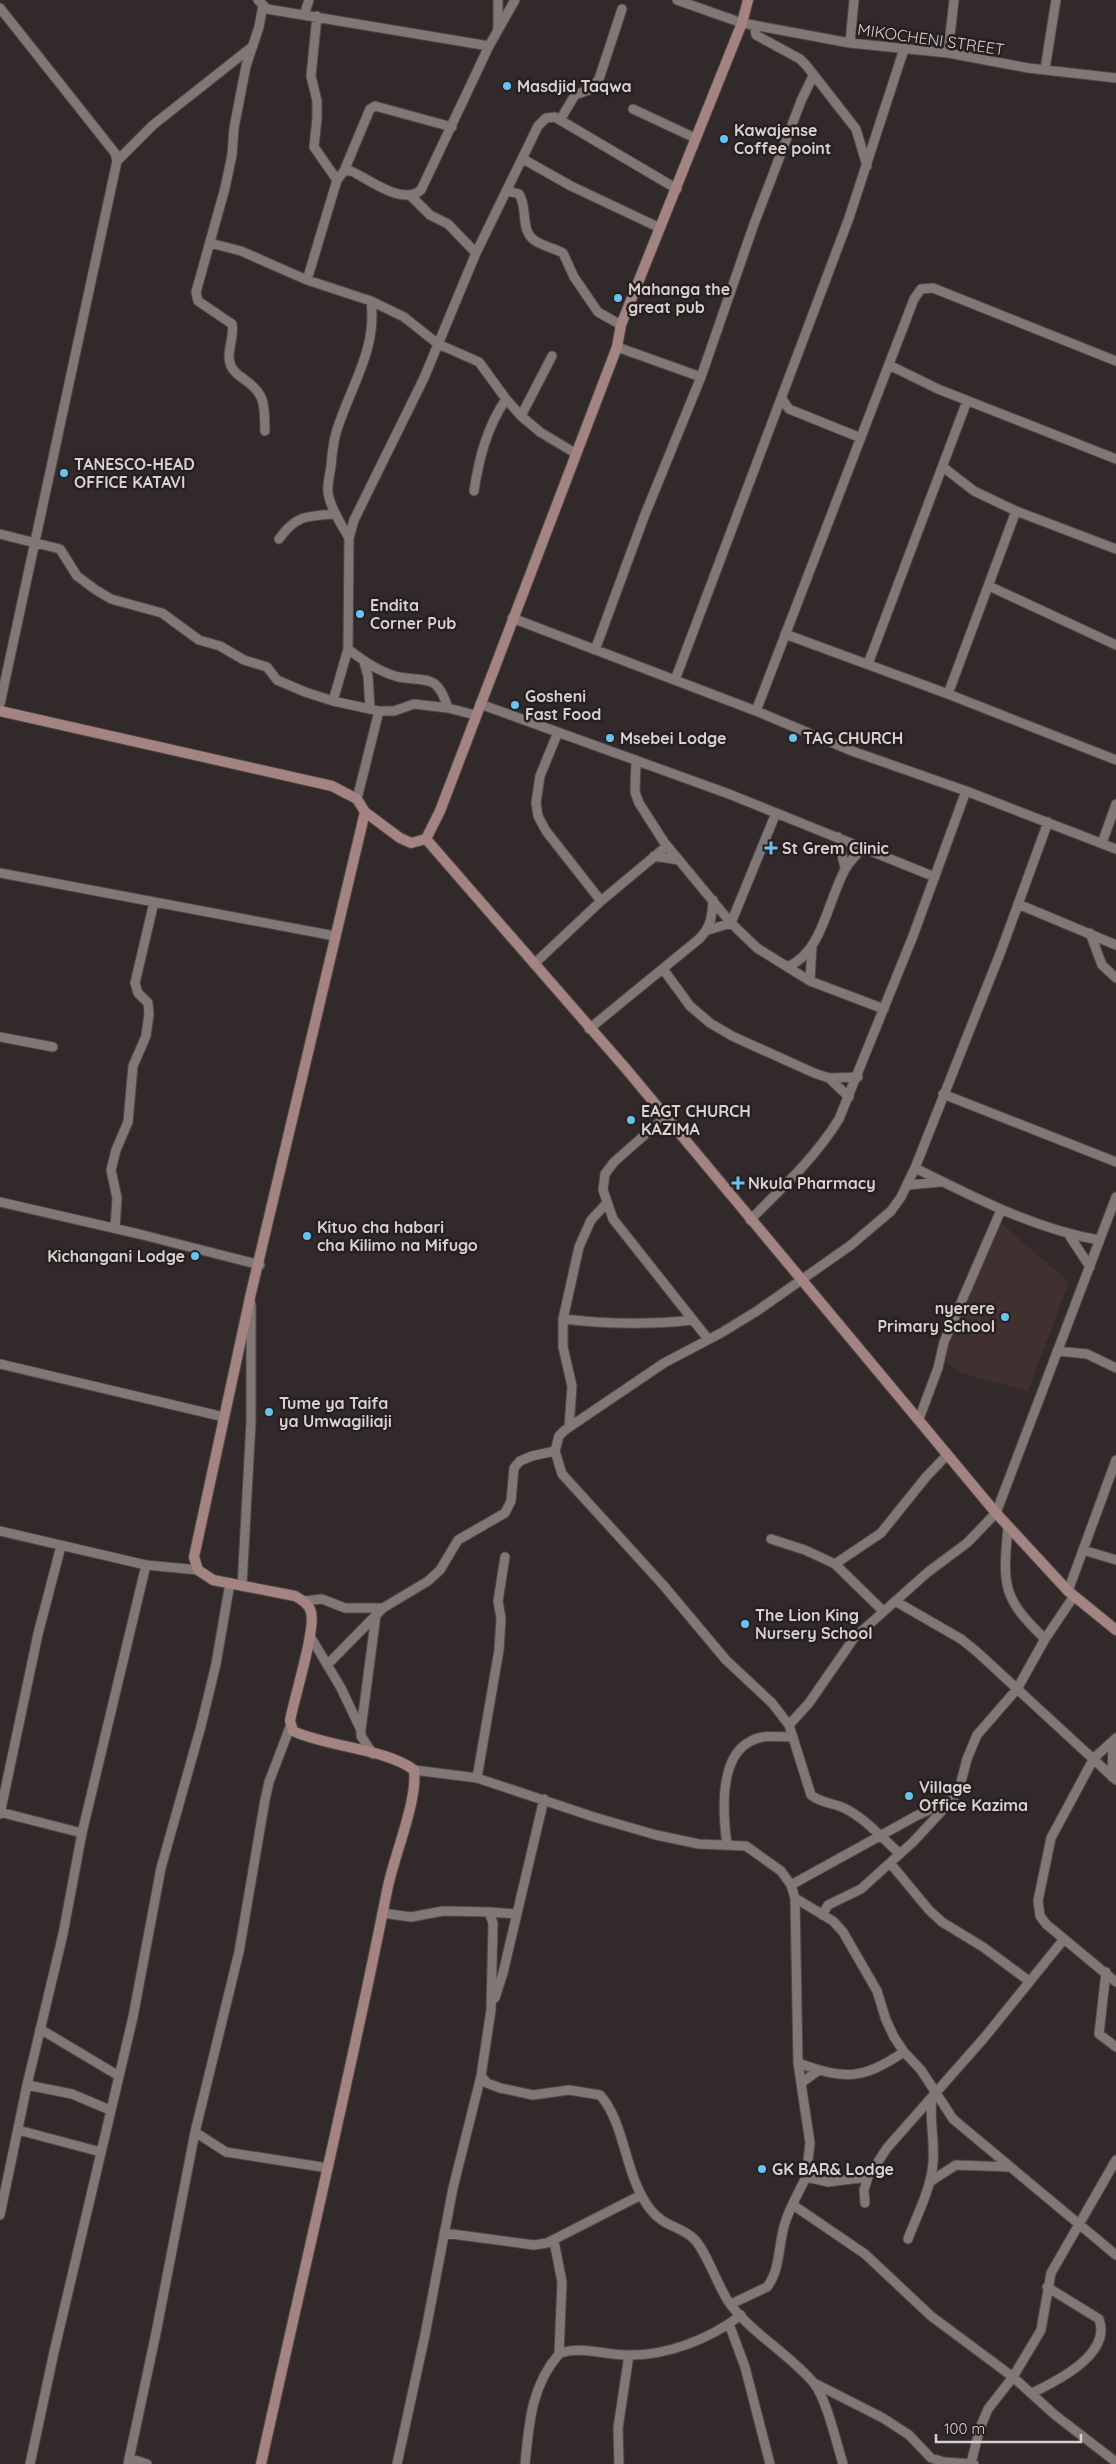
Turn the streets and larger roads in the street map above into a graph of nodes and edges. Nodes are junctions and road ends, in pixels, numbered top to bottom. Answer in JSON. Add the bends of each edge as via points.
{"nodes":[{"id":1,"x":309,"y":0,"type":"edge"},
{"id":2,"x":498,"y":0,"type":"edge"},
{"id":3,"x":516,"y":0,"type":"edge"},
{"id":4,"x":677,"y":0,"type":"edge"},
{"id":5,"x":748,"y":0,"type":"edge"},
{"id":6,"x":854,"y":0,"type":"edge"},
{"id":7,"x":954,"y":0,"type":"edge"},
{"id":8,"x":1056,"y":0,"type":"edge"},
{"id":9,"x":261,"y":3,"type":"edge"},
{"id":10,"x":0,"y":8,"type":"edge"},
{"id":11,"x":622,"y":9,"type":"dead end"},
{"id":12,"x":304,"y":15,"type":"junction"},
{"id":13,"x":317,"y":16,"type":"junction"},
{"id":14,"x":742,"y":23,"type":"junction"},
{"id":15,"x":754,"y":26,"type":"junction"},
{"id":16,"x":498,"y":30,"type":"junction"},
{"id":17,"x":850,"y":43,"type":"junction"},
{"id":18,"x":253,"y":46,"type":"junction"},
{"id":19,"x":489,"y":46,"type":"junction"},
{"id":20,"x":904,"y":49,"type":"junction"},
{"id":21,"x":948,"y":53,"type":"junction"},
{"id":22,"x":1045,"y":69,"type":"junction"},
{"id":23,"x":813,"y":76,"type":"junction"},
{"id":24,"x":1116,"y":78,"type":"edge"},
{"id":25,"x":633,"y":109,"type":"dead end"},
{"id":26,"x":560,"y":120,"type":"junction"},
{"id":27,"x":452,"y":127,"type":"junction"},
{"id":28,"x":694,"y":138,"type":"junction"},
{"id":29,"x":523,"y":159,"type":"junction"},
{"id":30,"x":117,"y":161,"type":"junction"},
{"id":31,"x":867,"y":166,"type":"junction"},
{"id":32,"x":344,"y":171,"type":"junction"},
{"id":33,"x":337,"y":180,"type":"junction"},
{"id":34,"x":676,"y":188,"type":"junction"},
{"id":35,"x":508,"y":191,"type":"junction"},
{"id":36,"x":410,"y":195,"type":"junction"},
{"id":37,"x":660,"y":228,"type":"junction"},
{"id":38,"x":210,"y":243,"type":"junction"},
{"id":39,"x":476,"y":253,"type":"junction"},
{"id":40,"x":307,"y":280,"type":"junction"},
{"id":41,"x":371,"y":301,"type":"junction"},
{"id":42,"x":621,"y":325,"type":"junction"},
{"id":43,"x":438,"y":344,"type":"junction"},
{"id":44,"x":617,"y":347,"type":"junction"},
{"id":45,"x":552,"y":356,"type":"dead end"},
{"id":46,"x":1116,"y":361,"type":"edge"},
{"id":47,"x":889,"y":365,"type":"junction"},
{"id":48,"x":702,"y":377,"type":"junction"},
{"id":49,"x":506,"y":399,"type":"junction"},
{"id":50,"x":782,"y":399,"type":"junction"},
{"id":51,"x":967,"y":400,"type":"junction"},
{"id":52,"x":521,"y":416,"type":"junction"},
{"id":53,"x":265,"y":431,"type":"dead end"},
{"id":54,"x":861,"y":438,"type":"junction"},
{"id":55,"x":575,"y":453,"type":"junction"},
{"id":56,"x":1116,"y":459,"type":"edge"},
{"id":57,"x":943,"y":467,"type":"junction"},
{"id":58,"x":474,"y":491,"type":"dead end"},
{"id":59,"x":1016,"y":511,"type":"junction"},
{"id":60,"x":336,"y":514,"type":"junction"},
{"id":61,"x":0,"y":534,"type":"edge"},
{"id":62,"x":349,"y":538,"type":"junction"},
{"id":63,"x":279,"y":539,"type":"dead end"},
{"id":64,"x":36,"y":542,"type":"junction"},
{"id":65,"x":1116,"y":549,"type":"edge"},
{"id":66,"x":989,"y":586,"type":"junction"},
{"id":67,"x":512,"y":618,"type":"junction"},
{"id":68,"x":785,"y":634,"type":"junction"},
{"id":69,"x":1116,"y":645,"type":"edge"},
{"id":70,"x":348,"y":649,"type":"junction"},
{"id":71,"x":595,"y":650,"type":"junction"},
{"id":72,"x":364,"y":662,"type":"junction"},
{"id":73,"x":868,"y":664,"type":"junction"},
{"id":74,"x":675,"y":680,"type":"junction"},
{"id":75,"x":948,"y":694,"type":"junction"},
{"id":76,"x":333,"y":701,"type":"junction"},
{"id":77,"x":0,"y":704,"type":"edge"},
{"id":78,"x":480,"y":704,"type":"junction"},
{"id":79,"x":448,"y":708,"type":"junction"},
{"id":80,"x":374,"y":710,"type":"junction"},
{"id":81,"x":0,"y":711,"type":"edge"},
{"id":82,"x":756,"y":711,"type":"junction"},
{"id":83,"x":475,"y":715,"type":"junction"},
{"id":84,"x":558,"y":732,"type":"junction"},
{"id":85,"x":636,"y":760,"type":"junction"},
{"id":86,"x":1116,"y":760,"type":"edge"},
{"id":87,"x":966,"y":791,"type":"junction"},
{"id":88,"x":357,"y":799,"type":"junction"},
{"id":89,"x":1116,"y":804,"type":"edge"},
{"id":90,"x":365,"y":812,"type":"junction"},
{"id":91,"x":776,"y":813,"type":"junction"},
{"id":92,"x":1048,"y":822,"type":"junction"},
{"id":93,"x":838,"y":837,"type":"junction"},
{"id":94,"x":426,"y":839,"type":"junction"},
{"id":95,"x":1102,"y":843,"type":"junction"},
{"id":96,"x":668,"y":846,"type":"junction"},
{"id":97,"x":864,"y":848,"type":"junction"},
{"id":98,"x":1116,"y":849,"type":"edge"},
{"id":99,"x":654,"y":856,"type":"junction"},
{"id":100,"x":679,"y":860,"type":"junction"},
{"id":101,"x":845,"y":868,"type":"junction"},
{"id":102,"x":0,"y":874,"type":"edge"},
{"id":103,"x":935,"y":877,"type":"junction"},
{"id":104,"x":713,"y":900,"type":"junction"},
{"id":105,"x":601,"y":901,"type":"junction"},
{"id":106,"x":154,"y":902,"type":"junction"},
{"id":107,"x":1018,"y":904,"type":"junction"},
{"id":108,"x":731,"y":922,"type":"junction"},
{"id":109,"x":708,"y":930,"type":"junction"},
{"id":110,"x":1090,"y":933,"type":"junction"},
{"id":111,"x":334,"y":936,"type":"junction"},
{"id":112,"x":1116,"y":945,"type":"edge"},
{"id":113,"x":812,"y":946,"type":"junction"},
{"id":114,"x":534,"y":964,"type":"junction"},
{"id":115,"x":787,"y":967,"type":"junction"},
{"id":116,"x":663,"y":969,"type":"junction"},
{"id":117,"x":1116,"y":978,"type":"edge"},
{"id":118,"x":810,"y":981,"type":"junction"},
{"id":119,"x":884,"y":1009,"type":"junction"},
{"id":120,"x":589,"y":1029,"type":"junction"},
{"id":121,"x":0,"y":1037,"type":"edge"},
{"id":122,"x":53,"y":1047,"type":"dead end"},
{"id":123,"x":858,"y":1077,"type":"junction"},
{"id":124,"x":829,"y":1078,"type":"junction"},
{"id":125,"x":943,"y":1094,"type":"junction"},
{"id":126,"x":848,"y":1097,"type":"junction"},
{"id":127,"x":665,"y":1117,"type":"junction"},
{"id":128,"x":1116,"y":1162,"type":"edge"},
{"id":129,"x":915,"y":1168,"type":"junction"},
{"id":130,"x":942,"y":1182,"type":"junction"},
{"id":131,"x":908,"y":1185,"type":"junction"},
{"id":132,"x":1116,"y":1197,"type":"edge"},
{"id":133,"x":0,"y":1202,"type":"edge"},
{"id":134,"x":606,"y":1204,"type":"junction"},
{"id":135,"x":1001,"y":1210,"type":"junction"},
{"id":136,"x":750,"y":1220,"type":"junction"},
{"id":137,"x":115,"y":1228,"type":"junction"},
{"id":138,"x":1070,"y":1235,"type":"junction"},
{"id":139,"x":1099,"y":1240,"type":"junction"},
{"id":140,"x":260,"y":1265,"type":"junction"},
{"id":141,"x":1090,"y":1267,"type":"junction"},
{"id":142,"x":803,"y":1280,"type":"junction"},
{"id":143,"x":252,"y":1293,"type":"junction"},
{"id":144,"x":563,"y":1319,"type":"junction"},
{"id":145,"x":693,"y":1320,"type":"junction"},
{"id":146,"x":708,"y":1339,"type":"junction"},
{"id":147,"x":1057,"y":1351,"type":"junction"},
{"id":148,"x":0,"y":1364,"type":"edge"},
{"id":149,"x":1116,"y":1368,"type":"edge"},
{"id":150,"x":224,"y":1417,"type":"junction"},
{"id":151,"x":919,"y":1419,"type":"junction"},
{"id":152,"x":569,"y":1427,"type":"junction"},
{"id":153,"x":555,"y":1451,"type":"junction"},
{"id":154,"x":947,"y":1455,"type":"junction"},
{"id":155,"x":1116,"y":1460,"type":"edge"},
{"id":156,"x":996,"y":1513,"type":"junction"},
{"id":157,"x":1008,"y":1526,"type":"junction"},
{"id":158,"x":0,"y":1531,"type":"edge"},
{"id":159,"x":771,"y":1538,"type":"dead end"},
{"id":160,"x":61,"y":1546,"type":"junction"},
{"id":161,"x":1083,"y":1550,"type":"junction"},
{"id":162,"x":505,"y":1557,"type":"dead end"},
{"id":163,"x":1116,"y":1560,"type":"edge"},
{"id":164,"x":835,"y":1564,"type":"junction"},
{"id":165,"x":146,"y":1565,"type":"junction"},
{"id":166,"x":198,"y":1570,"type":"junction"},
{"id":167,"x":230,"y":1584,"type":"junction"},
{"id":168,"x":242,"y":1586,"type":"junction"},
{"id":169,"x":1071,"y":1593,"type":"junction"},
{"id":170,"x":304,"y":1601,"type":"junction"},
{"id":171,"x":895,"y":1602,"type":"junction"},
{"id":172,"x":383,"y":1608,"type":"junction"},
{"id":173,"x":884,"y":1611,"type":"junction"},
{"id":174,"x":376,"y":1615,"type":"junction"},
{"id":175,"x":1116,"y":1630,"type":"edge"},
{"id":176,"x":310,"y":1636,"type":"junction"},
{"id":177,"x":1045,"y":1639,"type":"junction"},
{"id":178,"x":327,"y":1665,"type":"junction"},
{"id":179,"x":1017,"y":1689,"type":"junction"},
{"id":180,"x":789,"y":1725,"type":"junction"},
{"id":181,"x":290,"y":1727,"type":"junction"},
{"id":182,"x":361,"y":1730,"type":"junction"},
{"id":183,"x":793,"y":1737,"type":"junction"},
{"id":184,"x":1115,"y":1740,"type":"edge"},
{"id":185,"x":373,"y":1754,"type":"junction"},
{"id":186,"x":1094,"y":1758,"type":"junction"},
{"id":187,"x":414,"y":1770,"type":"junction"},
{"id":188,"x":477,"y":1778,"type":"junction"},
{"id":189,"x":1114,"y":1778,"type":"edge"},
{"id":190,"x":544,"y":1799,"type":"junction"},
{"id":191,"x":953,"y":1799,"type":"junction"},
{"id":192,"x":0,"y":1813,"type":"edge"},
{"id":193,"x":82,"y":1833,"type":"junction"},
{"id":194,"x":881,"y":1837,"type":"junction"},
{"id":195,"x":727,"y":1845,"type":"junction"},
{"id":196,"x":900,"y":1854,"type":"junction"},
{"id":197,"x":890,"y":1863,"type":"junction"},
{"id":198,"x":791,"y":1885,"type":"junction"},
{"id":199,"x":795,"y":1898,"type":"junction"},
{"id":200,"x":489,"y":1912,"type":"junction"},
{"id":201,"x":382,"y":1913,"type":"junction"},
{"id":202,"x":517,"y":1914,"type":"junction"},
{"id":203,"x":822,"y":1914,"type":"junction"},
{"id":204,"x":1064,"y":1939,"type":"junction"},
{"id":205,"x":1106,"y":1972,"type":"junction"},
{"id":206,"x":1030,"y":1981,"type":"junction"},
{"id":207,"x":1116,"y":1982,"type":"edge"},
{"id":208,"x":491,"y":2010,"type":"junction"},
{"id":209,"x":40,"y":2029,"type":"junction"},
{"id":210,"x":1116,"y":2047,"type":"edge"},
{"id":211,"x":904,"y":2052,"type":"junction"},
{"id":212,"x":798,"y":2063,"type":"junction"},
{"id":213,"x":819,"y":2070,"type":"junction"},
{"id":214,"x":119,"y":2076,"type":"junction"},
{"id":215,"x":481,"y":2076,"type":"junction"},
{"id":216,"x":801,"y":2082,"type":"junction"},
{"id":217,"x":27,"y":2085,"type":"junction"},
{"id":218,"x":934,"y":2095,"type":"junction"},
{"id":219,"x":110,"y":2110,"type":"junction"},
{"id":220,"x":18,"y":2130,"type":"junction"},
{"id":221,"x":194,"y":2132,"type":"junction"},
{"id":222,"x":101,"y":2152,"type":"junction"},
{"id":223,"x":1116,"y":2160,"type":"edge"},
{"id":224,"x":1010,"y":2167,"type":"junction"},
{"id":225,"x":328,"y":2168,"type":"junction"},
{"id":226,"x":806,"y":2177,"type":"junction"},
{"id":227,"x":868,"y":2177,"type":"junction"},
{"id":228,"x":931,"y":2181,"type":"junction"},
{"id":229,"x":641,"y":2195,"type":"junction"},
{"id":230,"x":865,"y":2203,"type":"dead end"},
{"id":231,"x":793,"y":2204,"type":"junction"},
{"id":232,"x":0,"y":2215,"type":"edge"},
{"id":233,"x":1079,"y":2225,"type":"junction"},
{"id":234,"x":444,"y":2233,"type":"junction"},
{"id":235,"x":908,"y":2239,"type":"dead end"},
{"id":236,"x":554,"y":2241,"type":"junction"},
{"id":237,"x":1116,"y":2255,"type":"edge"},
{"id":238,"x":1047,"y":2287,"type":"junction"},
{"id":239,"x":731,"y":2304,"type":"junction"},
{"id":240,"x":741,"y":2315,"type":"junction"},
{"id":241,"x":729,"y":2324,"type":"junction"},
{"id":242,"x":559,"y":2354,"type":"junction"},
{"id":243,"x":629,"y":2355,"type":"junction"},
{"id":244,"x":1013,"y":2377,"type":"junction"},
{"id":245,"x":814,"y":2382,"type":"junction"},
{"id":246,"x":1032,"y":2393,"type":"junction"},
{"id":247,"x":128,"y":2461,"type":"edge"},
{"id":248,"x":1116,"y":2462,"type":"edge"},
{"id":249,"x":973,"y":2463,"type":"edge"},
{"id":250,"x":30,"y":2464,"type":"edge"},
{"id":251,"x":147,"y":2464,"type":"edge"},
{"id":252,"x":261,"y":2464,"type":"edge"},
{"id":253,"x":397,"y":2464,"type":"edge"},
{"id":254,"x":525,"y":2464,"type":"edge"},
{"id":255,"x":619,"y":2464,"type":"edge"},
{"id":256,"x":770,"y":2464,"type":"edge"},
{"id":257,"x":843,"y":2464,"type":"edge"}],
"edges":[{"from":1,"to":12,"type":"street"},
{"from":2,"to":16,"type":"street"},
{"from":3,"to":16,"type":"street"},
{"from":4,"to":14,"type":"street","name":"MIKOCHENI STREET"},
{"from":5,"to":14,"type":"street"},
{"from":6,"to":17,"type":"street"},
{"from":7,"to":21,"type":"street"},
{"from":8,"to":22,"type":"street"},
{"from":9,"to":12,"type":"street","via":[[273,10]]},
{"from":9,"to":18,"type":"street"},
{"from":10,"to":30,"type":"street","via":[[115,153]]},
{"from":11,"to":26,"type":"street","via":[[599,79],[591,89],[575,95]]},
{"from":12,"to":13,"type":"street"},
{"from":13,"to":19,"type":"street"},
{"from":13,"to":33,"type":"street","via":[[311,76],[317,101],[313,144]]},
{"from":14,"to":15,"type":"street","name":"MIKOCHENI STREET"},
{"from":14,"to":28,"type":"street"},
{"from":15,"to":17,"type":"street","name":"MIKOCHENI STREET"},
{"from":15,"to":23,"type":"street","via":[[756,35],[800,59]]},
{"from":16,"to":19,"type":"street"},
{"from":17,"to":20,"type":"street","name":"MIKOCHENI STREET"},
{"from":18,"to":30,"type":"street","via":[[153,125]]},
{"from":18,"to":38,"type":"street","via":[[234,128],[232,156]]},
{"from":19,"to":27,"type":"street"},
{"from":20,"to":21,"type":"street","name":"MIKOCHENI STREET"},
{"from":20,"to":31,"type":"street"},
{"from":21,"to":22,"type":"street","name":"MIKOCHENI STREET"},
{"from":22,"to":24,"type":"street","name":"MIKOCHENI STREET"},
{"from":23,"to":31,"type":"street","via":[[856,130]]},
{"from":23,"to":48,"type":"street","via":[[754,224]]},
{"from":25,"to":28,"type":"street"},
{"from":26,"to":29,"type":"street","via":[[550,117],[538,126]]},
{"from":26,"to":34,"type":"street"},
{"from":27,"to":32,"type":"street","via":[[375,106],[370,109]]},
{"from":27,"to":36,"type":"street","via":[[421,190]]},
{"from":28,"to":34,"type":"street"},
{"from":29,"to":35,"type":"street"},
{"from":29,"to":37,"type":"street","via":[[571,186]]},
{"from":30,"to":64,"type":"street"},
{"from":31,"to":50,"type":"street"},
{"from":32,"to":33,"type":"street"},
{"from":32,"to":36,"type":"street","via":[[351,170],[396,194]]},
{"from":33,"to":40,"type":"street"},
{"from":34,"to":37,"type":"street"},
{"from":35,"to":39,"type":"street"},
{"from":35,"to":42,"type":"street","via":[[518,194],[524,201],[529,236],[563,253],[574,277],[598,312]]},
{"from":36,"to":39,"type":"street","via":[[430,215],[448,224]]},
{"from":37,"to":42,"type":"street"},
{"from":38,"to":40,"type":"street","via":[[241,251]]},
{"from":38,"to":53,"type":"street","via":[[196,292],[198,301],[232,324],[228,358],[234,372],[256,387],[264,401]]},
{"from":39,"to":43,"type":"street"},
{"from":40,"to":41,"type":"street"},
{"from":41,"to":43,"type":"street","via":[[404,316]]},
{"from":41,"to":60,"type":"street","via":[[374,320],[370,338],[363,366],[339,423],[332,457],[328,492]]},
{"from":42,"to":44,"type":"street"},
{"from":43,"to":49,"type":"street","via":[[479,362]]},
{"from":43,"to":62,"type":"street","via":[[354,520]]},
{"from":44,"to":48,"type":"street"},
{"from":44,"to":55,"type":"street"},
{"from":45,"to":52,"type":"street"},
{"from":46,"to":47,"type":"street","via":[[929,287],[916,294]]},
{"from":47,"to":51,"type":"street"},
{"from":47,"to":54,"type":"street"},
{"from":48,"to":71,"type":"street","via":[[644,517]]},
{"from":49,"to":52,"type":"street"},
{"from":49,"to":58,"type":"street","via":[[494,416],[482,449]]},
{"from":50,"to":54,"type":"street","via":[[789,409]]},
{"from":50,"to":74,"type":"street"},
{"from":51,"to":56,"type":"street"},
{"from":51,"to":57,"type":"street"},
{"from":52,"to":55,"type":"street"},
{"from":54,"to":68,"type":"street"},
{"from":55,"to":67,"type":"street"},
{"from":57,"to":59,"type":"street","via":[[974,491]]},
{"from":57,"to":73,"type":"street"},
{"from":59,"to":65,"type":"street"},
{"from":59,"to":66,"type":"street"},
{"from":60,"to":62,"type":"street"},
{"from":60,"to":63,"type":"street","via":[[304,517],[290,524]]},
{"from":61,"to":64,"type":"street"},
{"from":62,"to":70,"type":"street"},
{"from":64,"to":76,"type":"street","via":[[60,549],[77,576],[111,599],[162,613],[199,640],[267,667],[277,680]]},
{"from":64,"to":77,"type":"street"},
{"from":66,"to":69,"type":"street"},
{"from":66,"to":75,"type":"street"},
{"from":67,"to":71,"type":"street"},
{"from":67,"to":78,"type":"street"},
{"from":68,"to":73,"type":"street"},
{"from":68,"to":82,"type":"street"},
{"from":70,"to":72,"type":"street"},
{"from":70,"to":76,"type":"street"},
{"from":71,"to":74,"type":"street"},
{"from":72,"to":79,"type":"street","via":[[397,676],[421,678],[435,684],[444,694]]},
{"from":72,"to":80,"type":"street"},
{"from":73,"to":75,"type":"street"},
{"from":74,"to":82,"type":"street"},
{"from":75,"to":86,"type":"street"},
{"from":76,"to":80,"type":"street"},
{"from":78,"to":83,"type":"street"},
{"from":78,"to":84,"type":"street"},
{"from":79,"to":80,"type":"street","via":[[414,704],[394,711]]},
{"from":79,"to":83,"type":"street"},
{"from":80,"to":88,"type":"street"},
{"from":81,"to":88,"type":"street","via":[[286,774],[332,786]]},
{"from":82,"to":87,"type":"street","via":[[852,751]]},
{"from":83,"to":94,"type":"street","via":[[440,811]]},
{"from":84,"to":85,"type":"street"},
{"from":84,"to":105,"type":"street","via":[[540,776],[536,803],[538,816],[546,831]]},
{"from":85,"to":91,"type":"street"},
{"from":85,"to":96,"type":"street","via":[[639,803]]},
{"from":87,"to":92,"type":"street"},
{"from":87,"to":103,"type":"street"},
{"from":88,"to":90,"type":"street"},
{"from":89,"to":95,"type":"street"},
{"from":90,"to":94,"type":"street","via":[[411,843]]},
{"from":90,"to":111,"type":"street"},
{"from":91,"to":93,"type":"street"},
{"from":91,"to":108,"type":"street"},
{"from":92,"to":95,"type":"street"},
{"from":92,"to":107,"type":"street"},
{"from":93,"to":97,"type":"street"},
{"from":93,"to":101,"type":"street"},
{"from":94,"to":114,"type":"street"},
{"from":95,"to":98,"type":"street"},
{"from":96,"to":99,"type":"street"},
{"from":96,"to":100,"type":"street"},
{"from":97,"to":101,"type":"street"},
{"from":97,"to":103,"type":"street"},
{"from":99,"to":100,"type":"street"},
{"from":99,"to":105,"type":"street"},
{"from":100,"to":104,"type":"street"},
{"from":101,"to":113,"type":"street"},
{"from":102,"to":106,"type":"street"},
{"from":103,"to":119,"type":"street"},
{"from":104,"to":108,"type":"street"},
{"from":104,"to":109,"type":"street"},
{"from":105,"to":114,"type":"street"},
{"from":106,"to":111,"type":"street"},
{"from":106,"to":137,"type":"street","via":[[134,983],[148,1004],[146,1036],[133,1066],[128,1122],[111,1170],[117,1198]]},
{"from":107,"to":110,"type":"street"},
{"from":107,"to":125,"type":"street"},
{"from":108,"to":109,"type":"street"},
{"from":108,"to":115,"type":"street","via":[[757,948]]},
{"from":109,"to":116,"type":"street"},
{"from":110,"to":112,"type":"street"},
{"from":110,"to":117,"type":"street","via":[[1102,965]]},
{"from":111,"to":140,"type":"street"},
{"from":113,"to":115,"type":"street","via":[[801,960]]},
{"from":113,"to":118,"type":"street"},
{"from":114,"to":120,"type":"street"},
{"from":115,"to":118,"type":"street"},
{"from":116,"to":120,"type":"street"},
{"from":116,"to":124,"type":"street","via":[[690,1006],[710,1023],[764,1052]]},
{"from":118,"to":119,"type":"street"},
{"from":119,"to":123,"type":"street"},
{"from":120,"to":127,"type":"street"},
{"from":121,"to":122,"type":"street"},
{"from":123,"to":124,"type":"street"},
{"from":123,"to":126,"type":"street"},
{"from":124,"to":126,"type":"street"},
{"from":125,"to":128,"type":"street"},
{"from":125,"to":129,"type":"street"},
{"from":126,"to":136,"type":"street","via":[[826,1140]]},
{"from":127,"to":134,"type":"street","via":[[614,1162],[605,1174],[603,1190]]},
{"from":127,"to":136,"type":"street"},
{"from":129,"to":130,"type":"street"},
{"from":129,"to":131,"type":"street"},
{"from":130,"to":131,"type":"street"},
{"from":130,"to":135,"type":"street"},
{"from":131,"to":142,"type":"street","via":[[891,1211],[872,1229]]},
{"from":132,"to":139,"type":"street"},
{"from":133,"to":137,"type":"street"},
{"from":134,"to":144,"type":"street","via":[[591,1220],[579,1247]]},
{"from":134,"to":145,"type":"street","via":[[612,1219]]},
{"from":135,"to":138,"type":"street"},
{"from":135,"to":151,"type":"street","via":[[944,1342]]},
{"from":136,"to":142,"type":"street"},
{"from":137,"to":140,"type":"street"},
{"from":138,"to":139,"type":"street"},
{"from":138,"to":141,"type":"street"},
{"from":139,"to":141,"type":"street"},
{"from":140,"to":143,"type":"street"},
{"from":141,"to":147,"type":"street"},
{"from":142,"to":146,"type":"street"},
{"from":142,"to":151,"type":"street"},
{"from":143,"to":150,"type":"street"},
{"from":143,"to":168,"type":"street","via":[[250,1431]]},
{"from":144,"to":145,"type":"street","via":[[622,1324]]},
{"from":144,"to":152,"type":"street","via":[[563,1347],[572,1386]]},
{"from":145,"to":146,"type":"street"},
{"from":146,"to":152,"type":"street","via":[[638,1379]]},
{"from":147,"to":149,"type":"street","via":[[1087,1354]]},
{"from":147,"to":156,"type":"street"},
{"from":148,"to":150,"type":"street"},
{"from":150,"to":166,"type":"street","via":[[194,1557]]},
{"from":151,"to":154,"type":"street"},
{"from":152,"to":153,"type":"street","via":[[559,1436]]},
{"from":153,"to":172,"type":"street","via":[[520,1461],[514,1468],[511,1501],[505,1512],[458,1540],[440,1570]]},
{"from":153,"to":180,"type":"street","via":[[562,1474],[726,1660],[772,1703]]},
{"from":154,"to":156,"type":"street"},
{"from":154,"to":164,"type":"street","via":[[881,1533]]},
{"from":155,"to":161,"type":"street"},
{"from":156,"to":157,"type":"street"},
{"from":156,"to":171,"type":"street","via":[[967,1543]]},
{"from":157,"to":169,"type":"street"},
{"from":157,"to":177,"type":"street","via":[[1007,1588],[1022,1616]]},
{"from":158,"to":160,"type":"street"},
{"from":159,"to":164,"type":"street"},
{"from":160,"to":165,"type":"street"},
{"from":160,"to":192,"type":"street","via":[[38,1634]]},
{"from":161,"to":163,"type":"street"},
{"from":161,"to":169,"type":"street"},
{"from":162,"to":188,"type":"street","via":[[499,1593],[499,1650]]},
{"from":164,"to":173,"type":"street"},
{"from":165,"to":166,"type":"street"},
{"from":165,"to":193,"type":"street"},
{"from":166,"to":167,"type":"street","via":[[213,1580]]},
{"from":167,"to":168,"type":"street"},
{"from":167,"to":214,"type":"street","via":[[201,1726],[161,1868]]},
{"from":168,"to":170,"type":"street","via":[[280,1592]]},
{"from":169,"to":175,"type":"street"},
{"from":169,"to":177,"type":"street"},
{"from":170,"to":172,"type":"street","via":[[322,1599],[345,1608]]},
{"from":170,"to":176,"type":"street","via":[[311,1609]]},
{"from":171,"to":173,"type":"street"},
{"from":171,"to":179,"type":"street","via":[[961,1639]]},
{"from":172,"to":174,"type":"street"},
{"from":173,"to":180,"type":"street","via":[[854,1638],[809,1703]]},
{"from":174,"to":178,"type":"street"},
{"from":174,"to":182,"type":"street"},
{"from":176,"to":178,"type":"street"},
{"from":176,"to":181,"type":"street"},
{"from":177,"to":179,"type":"street"},
{"from":178,"to":182,"type":"street"},
{"from":179,"to":186,"type":"street"},
{"from":179,"to":191,"type":"street","via":[[977,1735]]},
{"from":180,"to":183,"type":"street"},
{"from":181,"to":185,"type":"street","via":[[310,1738]]},
{"from":181,"to":221,"type":"street","via":[[269,1782],[239,1952]]},
{"from":182,"to":185,"type":"street","via":[[361,1736]]},
{"from":183,"to":194,"type":"street","via":[[811,1795],[818,1801],[844,1808]]},
{"from":183,"to":195,"type":"street","via":[[758,1738],[750,1741],[736,1757],[723,1793],[722,1815]]},
{"from":184,"to":186,"type":"street"},
{"from":184,"to":189,"type":"street"},
{"from":185,"to":187,"type":"street"},
{"from":186,"to":189,"type":"street"},
{"from":186,"to":204,"type":"street","via":[[1051,1838],[1040,1886],[1040,1916]]},
{"from":187,"to":188,"type":"street"},
{"from":187,"to":201,"type":"street","via":[[410,1805]]},
{"from":188,"to":190,"type":"street"},
{"from":190,"to":195,"type":"street","via":[[656,1835],[699,1844]]},
{"from":190,"to":202,"type":"street"},
{"from":191,"to":194,"type":"street"},
{"from":191,"to":196,"type":"street"},
{"from":192,"to":193,"type":"street"},
{"from":193,"to":209,"type":"street"},
{"from":194,"to":196,"type":"street"},
{"from":194,"to":198,"type":"street"},
{"from":195,"to":198,"type":"street","via":[[755,1850],[781,1871]]},
{"from":196,"to":197,"type":"street"},
{"from":197,"to":203,"type":"street","via":[[861,1889],[828,1905]]},
{"from":197,"to":206,"type":"street","via":[[942,1922]]},
{"from":198,"to":199,"type":"street"},
{"from":199,"to":203,"type":"street"},
{"from":199,"to":212,"type":"street"},
{"from":200,"to":201,"type":"street","via":[[443,1911],[411,1917]]},
{"from":200,"to":202,"type":"street"},
{"from":200,"to":208,"type":"street","via":[[493,1923]]},
{"from":201,"to":225,"type":"street"},
{"from":202,"to":208,"type":"street"},
{"from":203,"to":211,"type":"street","via":[[838,1927],[856,1952]]},
{"from":204,"to":205,"type":"street"},
{"from":204,"to":206,"type":"street"},
{"from":205,"to":207,"type":"street"},
{"from":205,"to":210,"type":"street","via":[[1099,2034]]},
{"from":206,"to":218,"type":"street"},
{"from":208,"to":215,"type":"street"},
{"from":209,"to":214,"type":"street"},
{"from":209,"to":217,"type":"street"},
{"from":211,"to":213,"type":"street","via":[[868,2073],[837,2075]]},
{"from":211,"to":218,"type":"street","via":[[921,2070]]},
{"from":212,"to":213,"type":"street"},
{"from":212,"to":216,"type":"street"},
{"from":213,"to":216,"type":"street"},
{"from":214,"to":219,"type":"street"},
{"from":215,"to":229,"type":"street","via":[[500,2088],[532,2094],[569,2090],[600,2095],[613,2112]]},
{"from":215,"to":234,"type":"street","via":[[452,2188]]},
{"from":216,"to":226,"type":"street","via":[[810,2143]]},
{"from":217,"to":219,"type":"street","via":[[72,2094]]},
{"from":217,"to":220,"type":"street"},
{"from":218,"to":224,"type":"street","via":[[953,2120]]},
{"from":218,"to":227,"type":"street","via":[[887,2148]]},
{"from":218,"to":228,"type":"street","via":[[930,2120],[933,2150]]},
{"from":219,"to":222,"type":"street"},
{"from":220,"to":222,"type":"street"},
{"from":220,"to":232,"type":"street"},
{"from":221,"to":225,"type":"street","via":[[226,2152]]},
{"from":221,"to":247,"type":"street"},
{"from":222,"to":250,"type":"street"},
{"from":223,"to":233,"type":"street"},
{"from":224,"to":228,"type":"street","via":[[956,2165]]},
{"from":224,"to":233,"type":"street"},
{"from":225,"to":252,"type":"street"},
{"from":226,"to":227,"type":"street","via":[[828,2182]]},
{"from":226,"to":231,"type":"street"},
{"from":227,"to":230,"type":"street"},
{"from":228,"to":235,"type":"street"},
{"from":229,"to":236,"type":"street"},
{"from":229,"to":239,"type":"street","via":[[661,2222],[694,2238]]},
{"from":231,"to":239,"type":"street","via":[[770,2284]]},
{"from":231,"to":244,"type":"street","via":[[865,2254],[932,2316]]},
{"from":233,"to":237,"type":"street"},
{"from":233,"to":238,"type":"street"},
{"from":234,"to":236,"type":"street","via":[[534,2245]]},
{"from":234,"to":253,"type":"street"},
{"from":236,"to":242,"type":"street","via":[[562,2282]]},
{"from":238,"to":244,"type":"street","via":[[1041,2330]]},
{"from":238,"to":246,"type":"street","via":[[1099,2319],[1102,2326],[1094,2350],[1063,2378]]},
{"from":239,"to":240,"type":"street"},
{"from":240,"to":241,"type":"street"},
{"from":240,"to":245,"type":"street"},
{"from":241,"to":243,"type":"street","via":[[674,2349]]},
{"from":241,"to":256,"type":"street","via":[[748,2376]]},
{"from":242,"to":243,"type":"street","via":[[575,2350]]},
{"from":242,"to":254,"type":"street","via":[[546,2372],[531,2407]]},
{"from":243,"to":255,"type":"street","via":[[618,2428]]},
{"from":244,"to":246,"type":"street"},
{"from":244,"to":249,"type":"street","via":[[988,2409],[980,2428]]},
{"from":245,"to":249,"type":"street","via":[[883,2418],[909,2435],[932,2458],[944,2462]]},
{"from":245,"to":257,"type":"street","via":[[826,2407]]},
{"from":246,"to":248,"type":"street"},
{"from":247,"to":251,"type":"street"}]}
